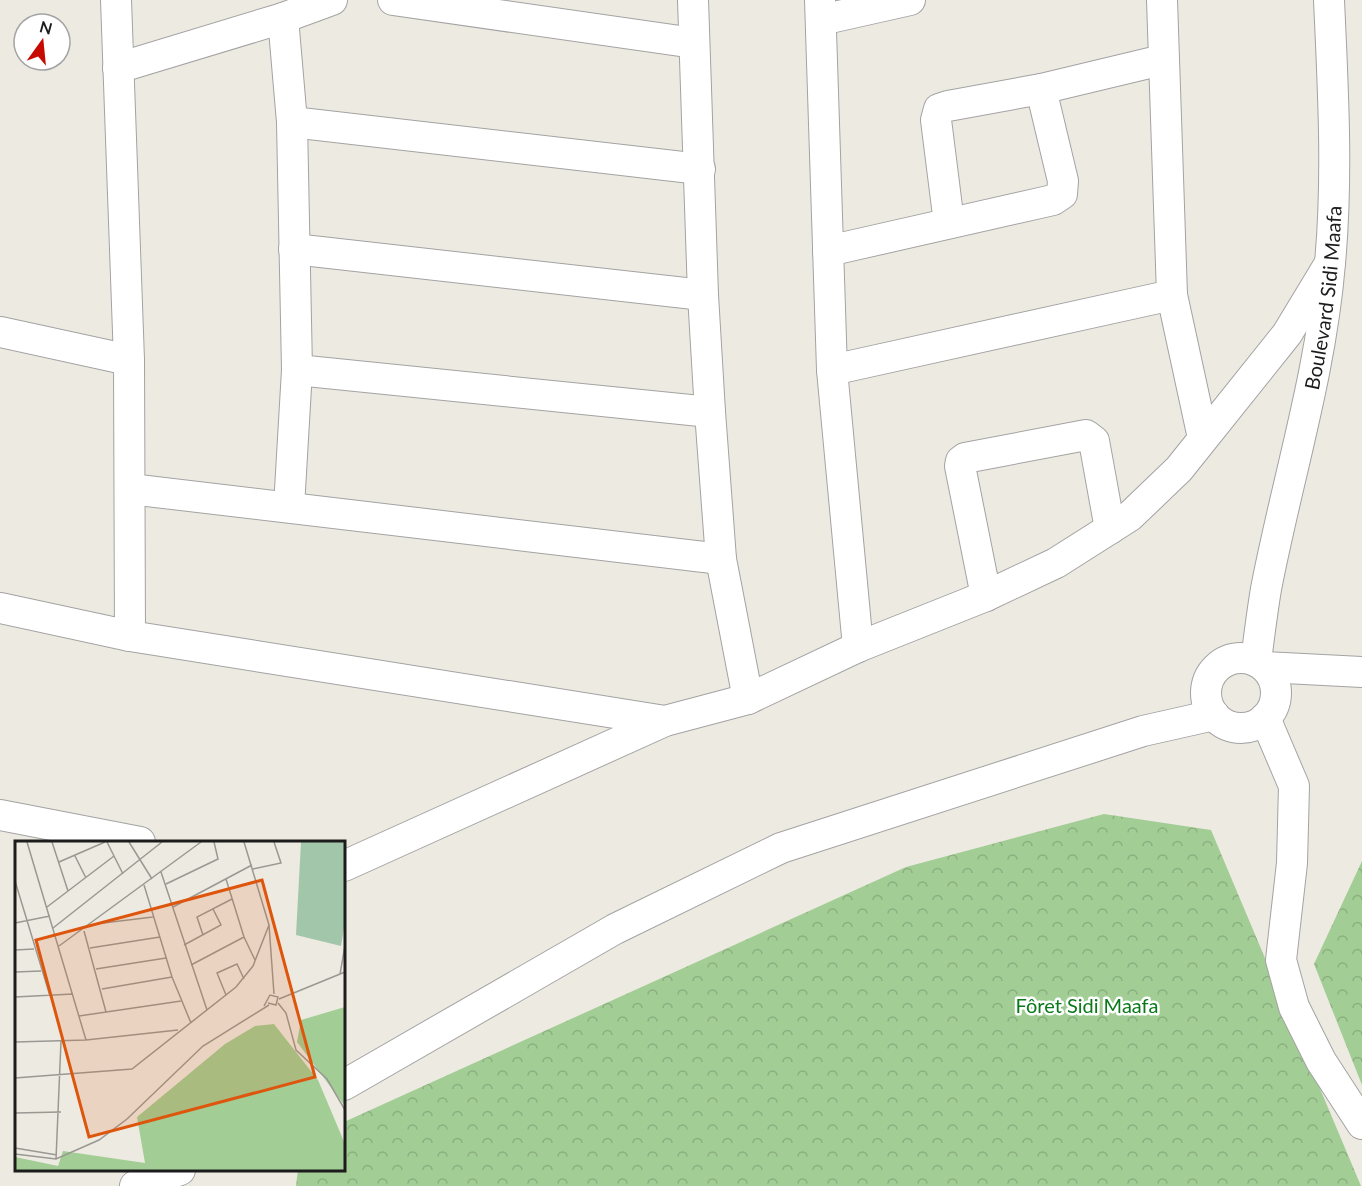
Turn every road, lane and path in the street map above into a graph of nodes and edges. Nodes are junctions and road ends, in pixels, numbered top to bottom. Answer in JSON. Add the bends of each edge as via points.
{"nodes":[{"id":1,"x":116,"y":0,"type":"edge"},
{"id":2,"x":332,"y":0,"type":"edge"},
{"id":3,"x":393,"y":0,"type":"edge"},
{"id":4,"x":693,"y":0,"type":"edge"},
{"id":5,"x":910,"y":0,"type":"edge"},
{"id":6,"x":1162,"y":0,"type":"edge"},
{"id":7,"x":1329,"y":0,"type":"edge"},
{"id":8,"x":821,"y":10,"type":"edge"},
{"id":9,"x":283,"y":18,"type":"junction"},
{"id":10,"x":694,"y":43,"type":"junction"},
{"id":11,"x":1162,"y":60,"type":"junction"},
{"id":12,"x":118,"y":68,"type":"junction"},
{"id":13,"x":1041,"y":89,"type":"junction"},
{"id":14,"x":292,"y":122,"type":"junction"},
{"id":15,"x":700,"y":169,"type":"junction"},
{"id":16,"x":949,"y":223,"type":"junction"},
{"id":17,"x":294,"y":249,"type":"junction"},
{"id":18,"x":828,"y":251,"type":"junction"},
{"id":19,"x":1330,"y":263,"type":"junction"},
{"id":20,"x":703,"y":295,"type":"junction"},
{"id":21,"x":1172,"y":295,"type":"junction"},
{"id":22,"x":0,"y":333,"type":"edge"},
{"id":23,"x":129,"y":360,"type":"junction"},
{"id":24,"x":297,"y":370,"type":"junction"},
{"id":25,"x":832,"y":370,"type":"junction"},
{"id":26,"x":710,"y":412,"type":"junction"},
{"id":27,"x":1203,"y":438,"type":"junction"},
{"id":28,"x":130,"y":489,"type":"junction"},
{"id":29,"x":289,"y":507,"type":"junction"},
{"id":30,"x":1110,"y":529,"type":"junction"},
{"id":31,"x":722,"y":560,"type":"junction"},
{"id":32,"x":986,"y":597,"type":"junction"},
{"id":33,"x":0,"y":608,"type":"edge"},
{"id":34,"x":130,"y":636,"type":"junction"},
{"id":35,"x":858,"y":647,"type":"junction"},
{"id":36,"x":1252,"y":662,"type":"junction"},
{"id":37,"x":1362,"y":672,"type":"edge"},
{"id":38,"x":1362,"y":681,"type":"edge"},
{"id":39,"x":747,"y":699,"type":"junction"},
{"id":40,"x":1271,"y":706,"type":"junction"},
{"id":41,"x":1210,"y":707,"type":"junction"},
{"id":42,"x":665,"y":721,"type":"junction"},
{"id":43,"x":0,"y":815,"type":"edge"},
{"id":44,"x":130,"y":841,"type":"edge"},
{"id":45,"x":345,"y":866,"type":"edge"},
{"id":46,"x":345,"y":1083,"type":"edge"},
{"id":47,"x":1362,"y":1124,"type":"edge"},
{"id":48,"x":177,"y":1171,"type":"edge"},
{"id":49,"x":135,"y":1186,"type":"edge"}],
"edges":[{"from":1,"to":12,"type":"street"},
{"from":2,"to":9,"type":"street"},
{"from":3,"to":10,"type":"street"},
{"from":4,"to":10,"type":"street"},
{"from":5,"to":8,"type":"street"},
{"from":6,"to":11,"type":"street"},
{"from":7,"to":19,"type":"street","name":"Boulevard Sidi Maafa","via":[[1334,158]]},
{"from":8,"to":18,"type":"street"},
{"from":9,"to":12,"type":"street"},
{"from":9,"to":14,"type":"street"},
{"from":10,"to":15,"type":"street"},
{"from":11,"to":13,"type":"street"},
{"from":11,"to":21,"type":"street"},
{"from":12,"to":23,"type":"street"},
{"from":13,"to":16,"type":"street","via":[[939,110],[936,120]]},
{"from":13,"to":16,"type":"street","via":[[1063,181],[1062,194],[1053,200]]},
{"from":14,"to":15,"type":"street"},
{"from":14,"to":17,"type":"street"},
{"from":15,"to":20,"type":"street"},
{"from":16,"to":18,"type":"street"},
{"from":17,"to":20,"type":"street"},
{"from":17,"to":24,"type":"street"},
{"from":18,"to":25,"type":"street"},
{"from":19,"to":27,"type":"street","via":[[1287,334]]},
{"from":19,"to":36,"type":"street","name":"Boulevard Sidi Maafa","via":[[1310,391]]},
{"from":20,"to":26,"type":"street"},
{"from":21,"to":25,"type":"street"},
{"from":21,"to":27,"type":"street"},
{"from":22,"to":23,"type":"street"},
{"from":23,"to":28,"type":"street"},
{"from":24,"to":26,"type":"street"},
{"from":24,"to":29,"type":"street"},
{"from":25,"to":35,"type":"street"},
{"from":26,"to":31,"type":"street"},
{"from":27,"to":30,"type":"street","via":[[1156,493]]},
{"from":28,"to":29,"type":"street"},
{"from":28,"to":34,"type":"street"},
{"from":29,"to":31,"type":"street"},
{"from":30,"to":32,"type":"street","via":[[1056,563]]},
{"from":30,"to":32,"type":"street","via":[[1091,437],[961,460]]},
{"from":31,"to":39,"type":"street"},
{"from":32,"to":35,"type":"street"},
{"from":33,"to":34,"type":"street"},
{"from":34,"to":42,"type":"street"},
{"from":35,"to":39,"type":"street"},
{"from":36,"to":37,"type":"street"},
{"from":36,"to":40,"type":"street","via":[[1272,674]]},
{"from":36,"to":41,"type":"street","via":[[1224,662],[1206,687]]},
{"from":38,"to":40,"type":"street"},
{"from":39,"to":42,"type":"street"},
{"from":40,"to":41,"type":"street","via":[[1258,724],[1240,728],[1230,726]]},
{"from":40,"to":47,"type":"street","via":[[1294,786],[1292,863],[1281,960],[1294,1007],[1321,1061]]},
{"from":41,"to":46,"type":"street","via":[[781,848],[615,929]]},
{"from":42,"to":45,"type":"street"},
{"from":43,"to":44,"type":"street"},
{"from":48,"to":49,"type":"street"}]}
